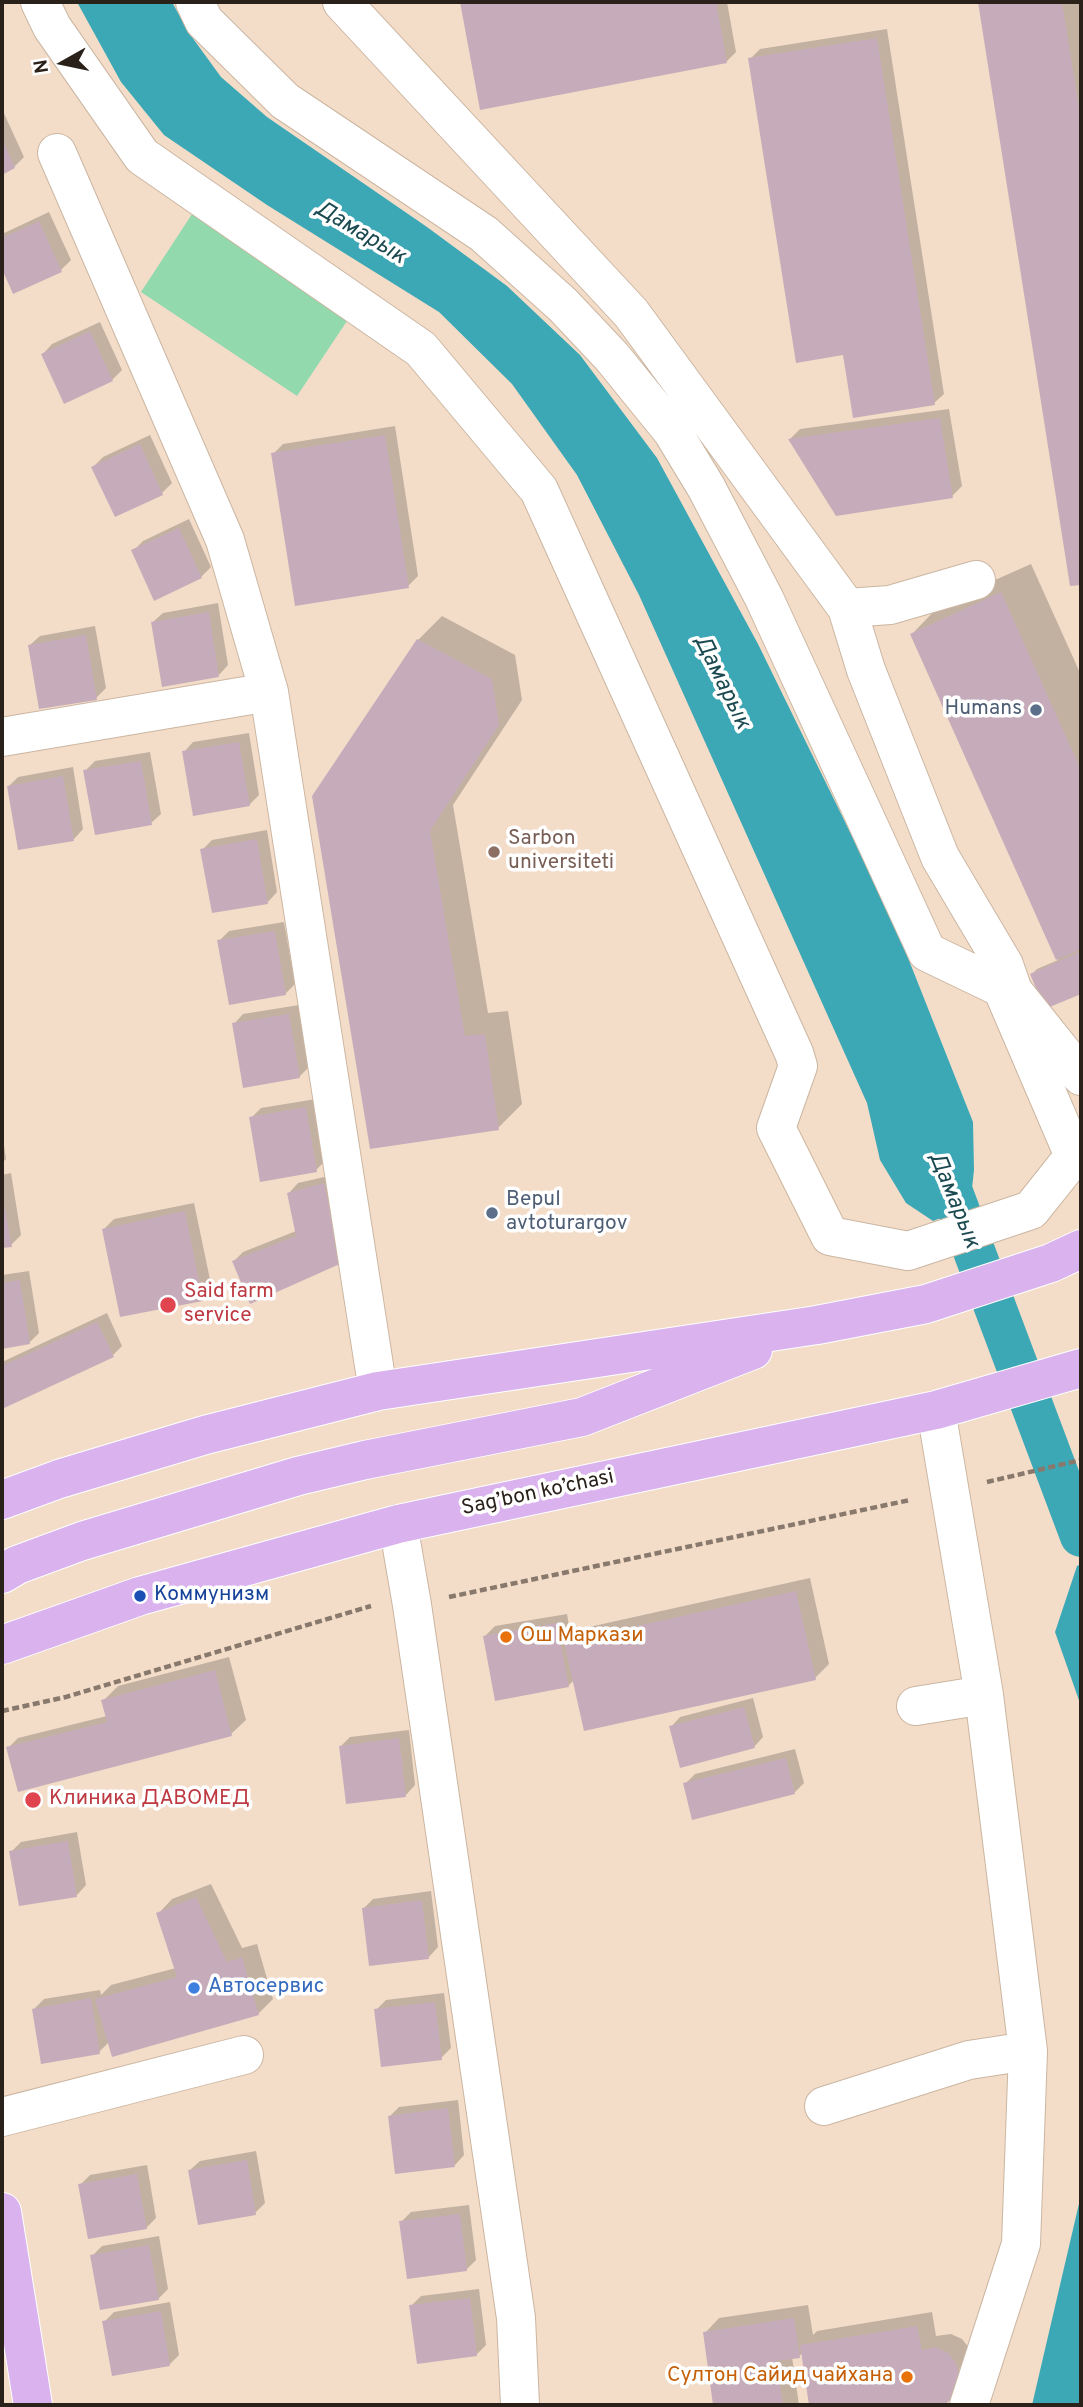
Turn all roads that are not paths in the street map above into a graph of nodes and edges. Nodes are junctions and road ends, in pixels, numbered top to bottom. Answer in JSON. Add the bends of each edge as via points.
{"nodes":[{"id":1,"x":40,"y":2,"type":"edge"},
{"id":2,"x":195,"y":2,"type":"edge"},
{"id":3,"x":342,"y":2,"type":"edge"},
{"id":4,"x":57,"y":153,"type":"dead end"},
{"id":5,"x":976,"y":580,"type":"dead end"},
{"id":6,"x":847,"y":608,"type":"junction"},
{"id":7,"x":269,"y":692,"type":"junction"},
{"id":8,"x":2,"y":737,"type":"edge"},
{"id":9,"x":1081,"y":1076,"type":"edge"},
{"id":10,"x":1066,"y":1256,"type":"edge"},
{"id":11,"x":817,"y":1325,"type":"junction"},
{"id":12,"x":1081,"y":1368,"type":"edge"},
{"id":13,"x":378,"y":1391,"type":"junction"},
{"id":14,"x":946,"y":1407,"type":"junction"},
{"id":15,"x":2,"y":1500,"type":"edge"},
{"id":16,"x":398,"y":1524,"type":"junction"},
{"id":17,"x":2,"y":1574,"type":"edge"},
{"id":18,"x":2,"y":1645,"type":"edge"},
{"id":19,"x":984,"y":1695,"type":"junction"},
{"id":20,"x":916,"y":1706,"type":"dead end"},
{"id":21,"x":1028,"y":2051,"type":"junction"},
{"id":22,"x":244,"y":2055,"type":"dead end"},
{"id":23,"x":824,"y":2106,"type":"dead end"},
{"id":24,"x":2,"y":2117,"type":"edge"},
{"id":25,"x":2,"y":2212,"type":"edge"},
{"id":26,"x":10,"y":2308,"type":"edge"},
{"id":27,"x":33,"y":2405,"type":"edge"},
{"id":28,"x":520,"y":2405,"type":"edge"},
{"id":29,"x":969,"y":2405,"type":"edge"}],
"edges":[{"from":1,"to":2,"type":"street","via":[[52,27],[142,156],[421,349],[539,491],[794,1053],[798,1066],[776,1128],[830,1236],[908,1251],[1031,1210],[1073,1156],[1002,988],[927,952],[764,598],[672,430],[612,357],[484,234],[285,101],[204,21]]},
{"from":3,"to":6,"type":"street","via":[[631,313]]},
{"from":4,"to":7,"type":"street","via":[[225,540]]},
{"from":5,"to":6,"type":"street","via":[[890,605]]},
{"from":6,"to":9,"type":"street","via":[[866,670],[940,857],[1004,965],[1013,991]]},
{"from":7,"to":8,"type":"street"},
{"from":7,"to":13,"type":"street"},
{"from":10,"to":11,"type":"main road","via":[[926,1304]]},
{"from":11,"to":13,"type":"main road"},
{"from":11,"to":17,"type":"main road","via":[[582,1417],[298,1476],[82,1541]]},
{"from":12,"to":14,"type":"main road","name":"Sag’bon ko’chasi"},
{"from":13,"to":15,"type":"main road","via":[[205,1435]]},
{"from":14,"to":16,"type":"main road","name":"Sag’bon ko’chasi"},
{"from":14,"to":19,"type":"street","via":[[967,1487]]},
{"from":16,"to":18,"type":"main road","name":"Sag’bon ko’chasi","via":[[140,1596]]},
{"from":16,"to":28,"type":"street","via":[[516,2318]]},
{"from":19,"to":20,"type":"street"},
{"from":19,"to":21,"type":"street"},
{"from":21,"to":23,"type":"street","via":[[970,2060]]},
{"from":21,"to":29,"type":"street","via":[[1021,2244]]},
{"from":22,"to":24,"type":"street"},
{"from":25,"to":26,"type":"main road"},
{"from":26,"to":27,"type":"main road"}]}
